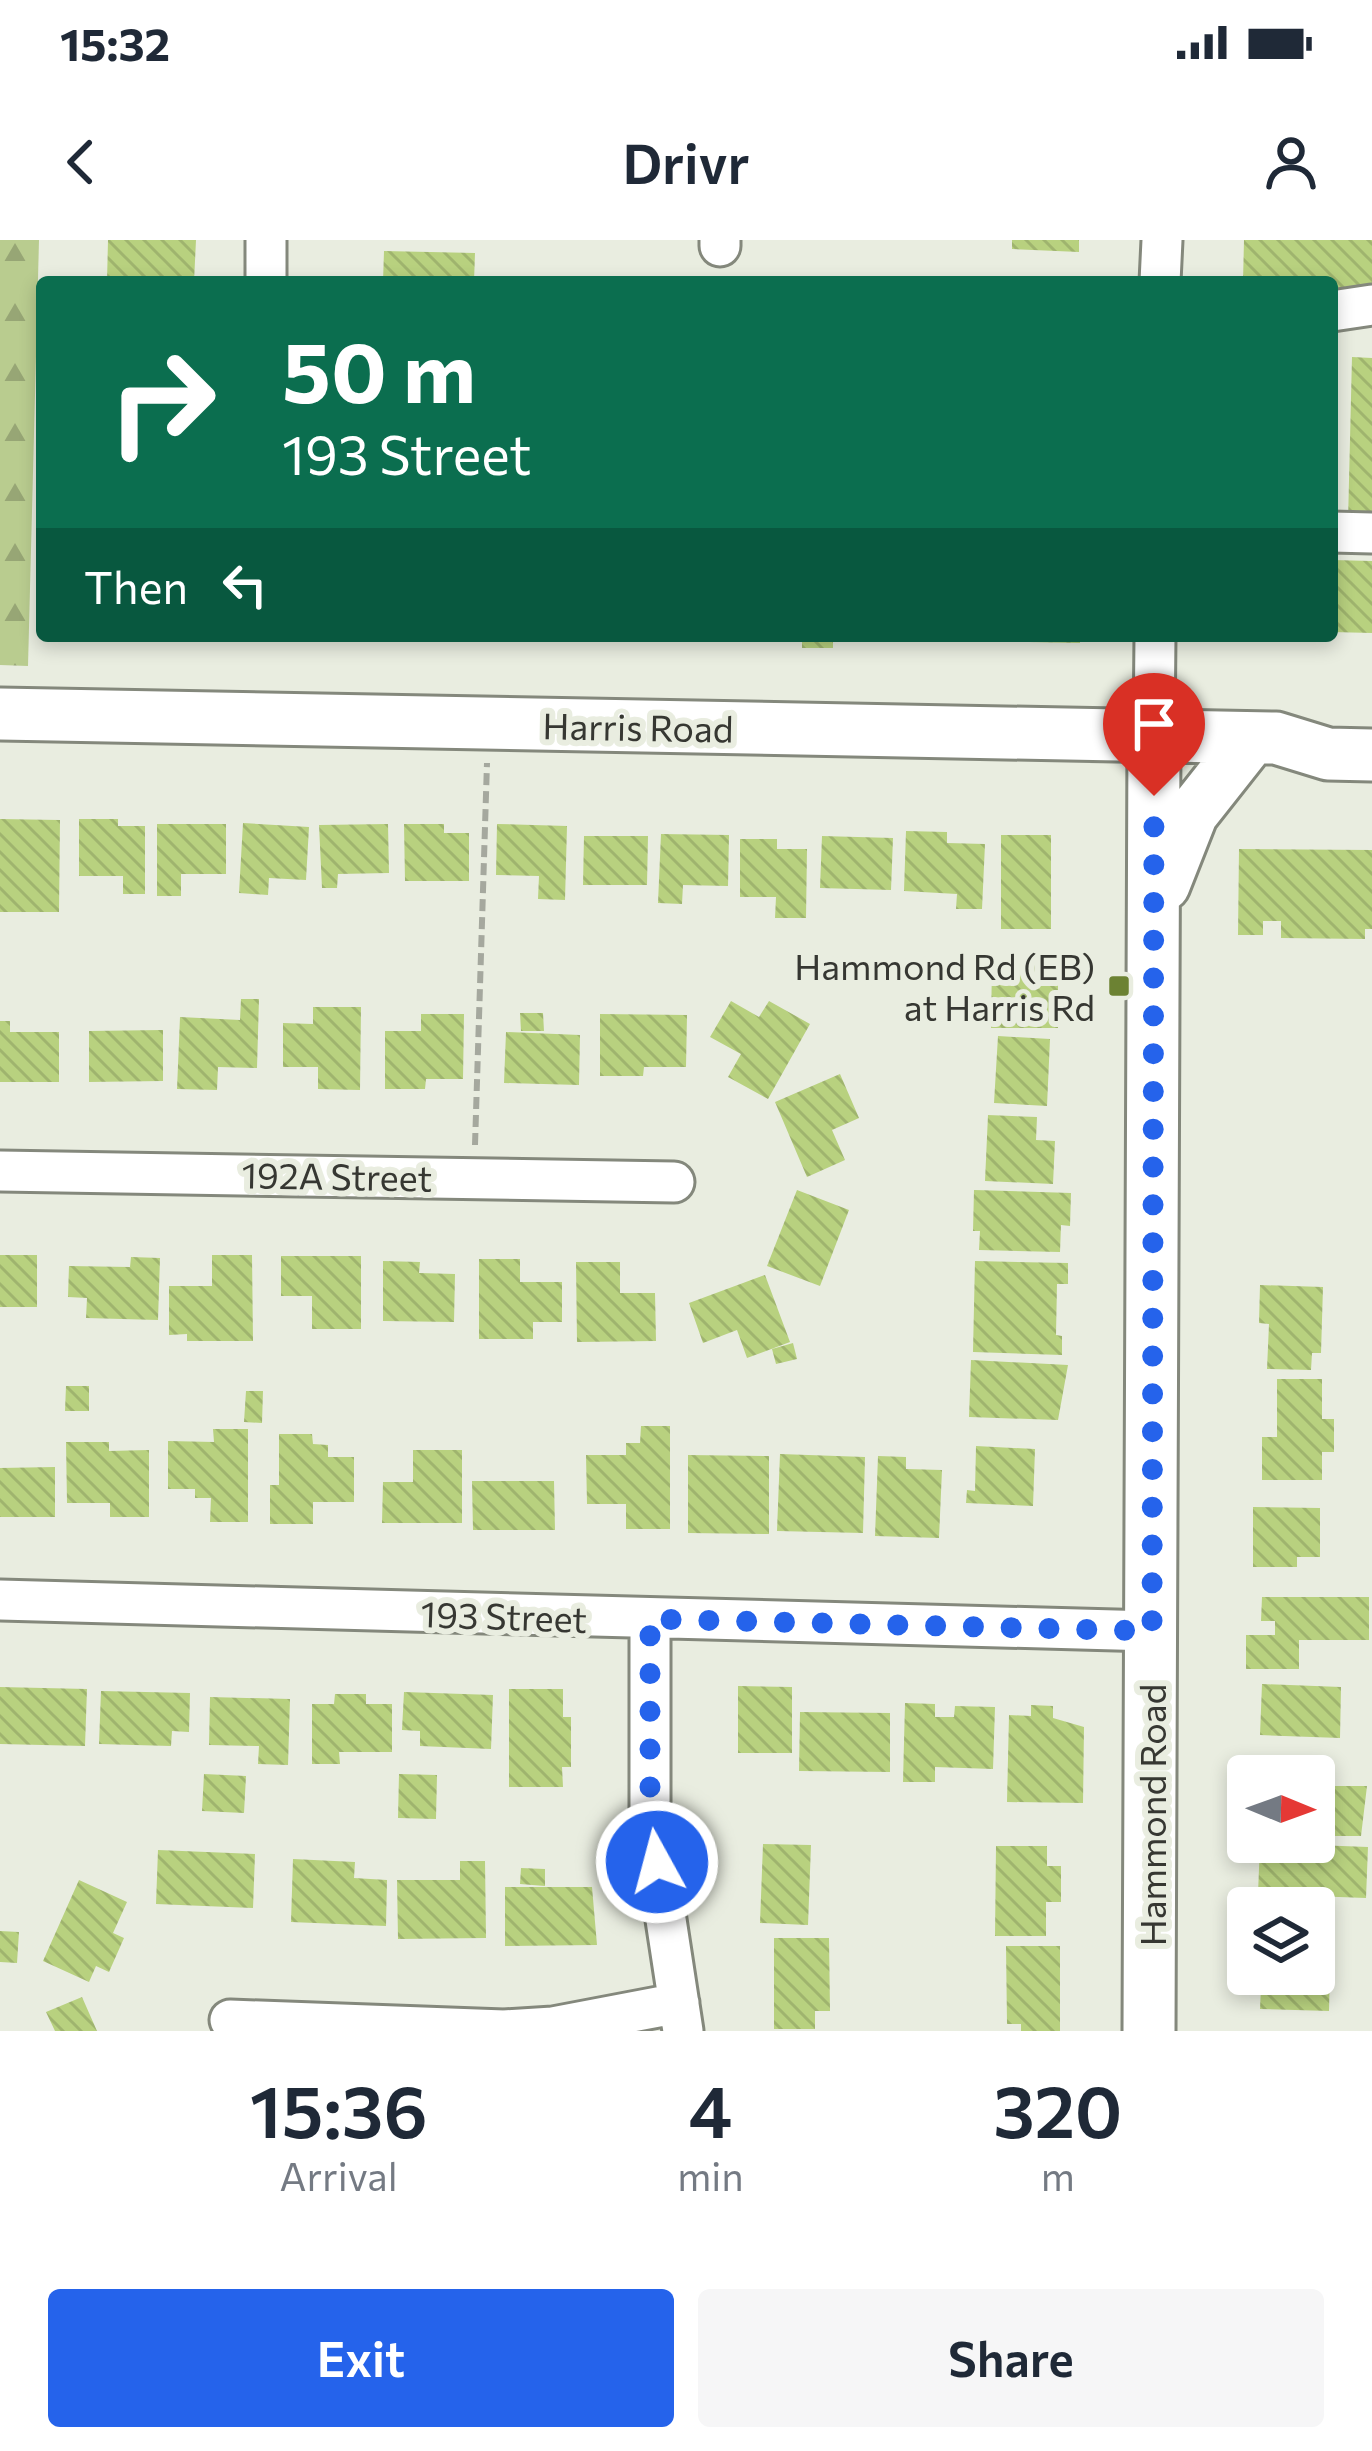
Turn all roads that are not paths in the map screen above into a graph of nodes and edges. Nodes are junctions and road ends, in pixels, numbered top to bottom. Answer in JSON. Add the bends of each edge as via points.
{"nodes":[{"id":1,"x":266,"y":240,"type":"edge"},
{"id":2,"x":1162,"y":240,"type":"edge"},
{"id":3,"x":266,"y":276,"type":"edge"},
{"id":4,"x":1160,"y":276,"type":"edge"},
{"id":5,"x":1372,"y":304,"type":"edge"},
{"id":6,"x":1338,"y":310,"type":"edge"},
{"id":7,"x":1338,"y":532,"type":"edge"},
{"id":8,"x":1372,"y":533,"type":"edge"},
{"id":9,"x":1155,"y":642,"type":"edge"},
{"id":10,"x":0,"y":714,"type":"edge"},
{"id":11,"x":1372,"y":723,"type":"edge"},
{"id":12,"x":1154,"y":736,"type":"junction"},
{"id":13,"x":1264,"y":738,"type":"junction"},
{"id":14,"x":1372,"y":755,"type":"edge"},
{"id":15,"x":1154,"y":918,"type":"junction"},
{"id":16,"x":0,"y":1171,"type":"edge"},
{"id":17,"x":674,"y":1182,"type":"dead end"},
{"id":18,"x":0,"y":1600,"type":"edge"},
{"id":19,"x":650,"y":1619,"type":"junction"},
{"id":20,"x":1152,"y":1631,"type":"junction"},
{"id":21,"x":681,"y":2017,"type":"edge"},
{"id":22,"x":230,"y":2020,"type":"dead end"},
{"id":23,"x":1149,"y":2031,"type":"edge"}],
"edges":[{"from":1,"to":3,"type":"street"},
{"from":2,"to":4,"type":"street"},
{"from":5,"to":6,"type":"street"},
{"from":7,"to":8,"type":"street"},
{"from":9,"to":12,"type":"street"},
{"from":10,"to":12,"type":"main road","name":"Harris Road"},
{"from":11,"to":13,"type":"main road","name":"Harris Road","via":[[1328,722]]},
{"from":12,"to":13,"type":"main road","name":"Harris Road"},
{"from":12,"to":15,"type":"main road","name":"Hammond Road"},
{"from":13,"to":14,"type":"main road","name":"Harris Road"},
{"from":13,"to":15,"type":"main road","via":[[1215,778],[1192,814]]},
{"from":15,"to":20,"type":"main road","name":"Hammond Road"},
{"from":16,"to":17,"type":"street","name":"192A Street"},
{"from":18,"to":19,"type":"street","name":"193 Street"},
{"from":19,"to":20,"type":"street","name":"193 Street"},
{"from":19,"to":21,"type":"street","via":[[650,1815]]},
{"from":20,"to":23,"type":"main road","name":"Hammond Road"},
{"from":21,"to":22,"type":"street","via":[[504,2030]]}]}
